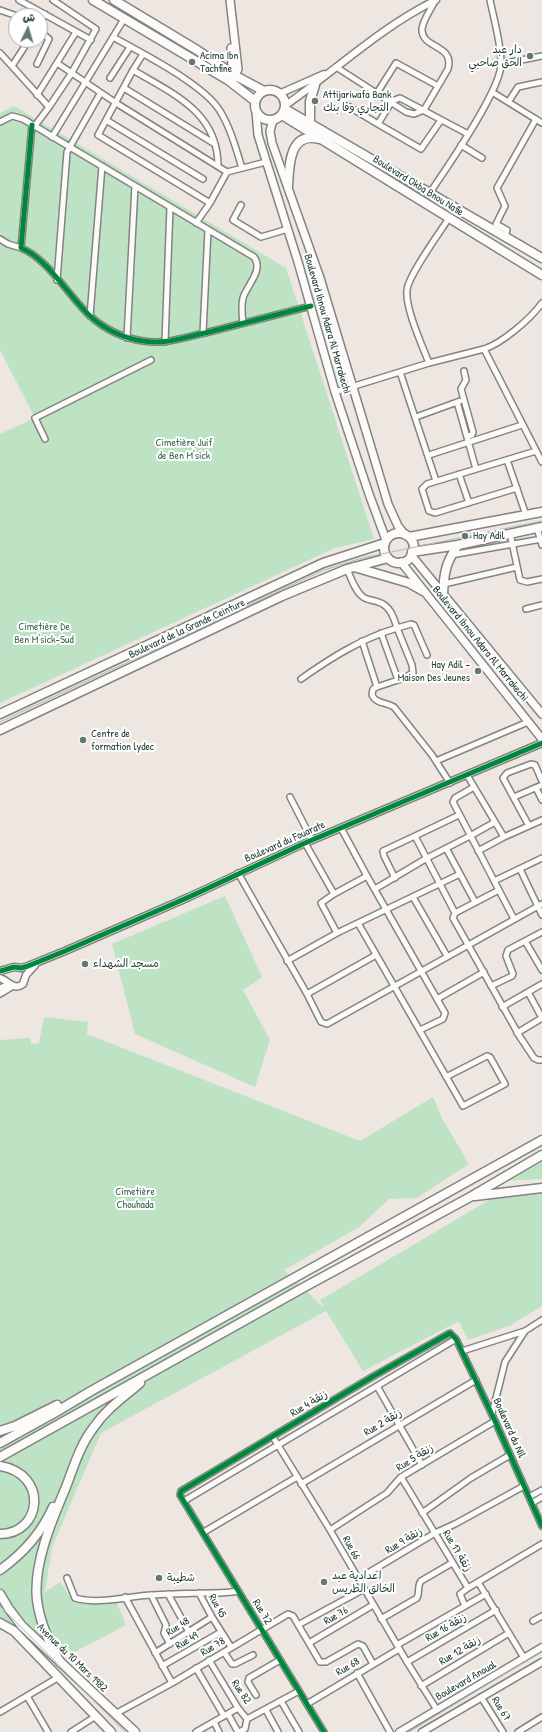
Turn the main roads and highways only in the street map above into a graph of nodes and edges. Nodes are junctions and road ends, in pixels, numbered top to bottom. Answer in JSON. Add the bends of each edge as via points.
{"nodes":[{"id":1,"x":114,"y":0,"type":"edge"},
{"id":2,"x":226,"y":0,"type":"edge"},
{"id":3,"x":230,"y":0,"type":"edge"},
{"id":4,"x":98,"y":1,"type":"edge"},
{"id":5,"x":232,"y":78,"type":"junction"},
{"id":6,"x":315,"y":85,"type":"road end"},
{"id":7,"x":264,"y":90,"type":"junction"},
{"id":8,"x":255,"y":101,"type":"junction"},
{"id":9,"x":284,"y":110,"type":"junction"},
{"id":10,"x":256,"y":111,"type":"junction"},
{"id":11,"x":273,"y":120,"type":"junction"},
{"id":12,"x":310,"y":123,"type":"junction"},
{"id":13,"x":322,"y":140,"type":"junction"},
{"id":14,"x":288,"y":186,"type":"junction"},
{"id":15,"x":542,"y":258,"type":"edge"},
{"id":16,"x":542,"y":276,"type":"edge"},
{"id":17,"x":542,"y":512,"type":"edge"},
{"id":18,"x":539,"y":528,"type":"edge"},
{"id":19,"x":407,"y":536,"type":"junction"},
{"id":20,"x":386,"y":541,"type":"junction"},
{"id":21,"x":458,"y":545,"type":"junction"},
{"id":22,"x":412,"y":554,"type":"junction"},
{"id":23,"x":388,"y":558,"type":"junction"},
{"id":24,"x":401,"y":562,"type":"junction"},
{"id":25,"x":350,"y":568,"type":"junction"},
{"id":26,"x":423,"y":591,"type":"junction"},
{"id":27,"x":444,"y":594,"type":"junction"},
{"id":28,"x":0,"y":714,"type":"edge"},
{"id":29,"x":542,"y":714,"type":"edge"},
{"id":30,"x":0,"y":730,"type":"edge"},
{"id":31,"x":542,"y":739,"type":"edge"},
{"id":32,"x":542,"y":1140,"type":"edge"},
{"id":33,"x":542,"y":1155,"type":"edge"},
{"id":34,"x":542,"y":1188,"type":"edge"},
{"id":35,"x":472,"y":1196,"type":"junction"},
{"id":36,"x":156,"y":1370,"type":"junction"},
{"id":37,"x":91,"y":1391,"type":"junction"},
{"id":38,"x":0,"y":1431,"type":"edge"},
{"id":39,"x":0,"y":1443,"type":"edge"},
{"id":40,"x":77,"y":1454,"type":"junction"},
{"id":41,"x":0,"y":1457,"type":"edge"},
{"id":42,"x":0,"y":1466,"type":"edge"},
{"id":43,"x":0,"y":1534,"type":"edge"},
{"id":44,"x":0,"y":1570,"type":"edge"},
{"id":45,"x":0,"y":1594,"type":"edge"},
{"id":46,"x":0,"y":1623,"type":"edge"},
{"id":47,"x":60,"y":1662,"type":"junction"},
{"id":48,"x":111,"y":1732,"type":"edge"},
{"id":49,"x":135,"y":1732,"type":"edge"}],
"edges":[{"from":1,"to":5,"type":"main road","via":[[197,50]]},
{"from":2,"to":5,"type":"main road","via":[[232,51]]},
{"from":3,"to":5,"type":"main road","via":[[238,69]]},
{"from":4,"to":5,"type":"main road","via":[[124,19]]},
{"from":5,"to":7,"type":"main road"},
{"from":5,"to":8,"type":"main road"},
{"from":6,"to":12,"type":"main road","via":[[310,101]]},
{"from":7,"to":8,"type":"main road"},
{"from":7,"to":9,"type":"main road","via":[[281,93],[284,98]]},
{"from":8,"to":10,"type":"main road"},
{"from":9,"to":11,"type":"main road"},
{"from":9,"to":12,"type":"main road","name":"Boulevard Okba Bnou Nafie"},
{"from":9,"to":13,"type":"main road","name":"Boulevard Okba Bnou Nafie"},
{"from":10,"to":11,"type":"main road","via":[[263,119]]},
{"from":10,"to":20,"type":"main road","name":"Boulevard Ibnou Adara Al Marrakechi","via":[[258,135],[335,392]]},
{"from":11,"to":14,"type":"main road","name":"Boulevard Ibnou Adara Al Marrakechi","via":[[270,131],[272,143]]},
{"from":12,"to":15,"type":"main road","name":"Boulevard Okba Bnou Nafie","via":[[429,194],[494,226],[505,237]]},
{"from":13,"to":14,"type":"main road","via":[[311,137],[298,143],[294,148],[289,163]]},
{"from":13,"to":16,"type":"main road","name":"Boulevard Okba Bnou Nafie"},
{"from":14,"to":19,"type":"main road","name":"Boulevard Ibnou Adara Al Marrakechi","via":[[320,278],[388,504],[398,526]]},
{"from":17,"to":19,"type":"main road"},
{"from":18,"to":21,"type":"main road"},
{"from":19,"to":20,"type":"main road","via":[[393,534]]},
{"from":19,"to":22,"type":"main road","via":[[413,544]]},
{"from":20,"to":23,"type":"main road","via":[[384,550]]},
{"from":20,"to":28,"type":"main road","name":"Boulevard de la Grande Ceinture","via":[[323,563]]},
{"from":21,"to":22,"type":"main road"},
{"from":21,"to":27,"type":"main road","via":[[446,567]]},
{"from":22,"to":24,"type":"main road"},
{"from":22,"to":27,"type":"main road","name":"Boulevard Ibnou Adara Al Marrakechi"},
{"from":23,"to":24,"type":"main road"},
{"from":23,"to":25,"type":"main road","name":"Boulevard de la Grande Ceinture"},
{"from":24,"to":26,"type":"main road","name":"Boulevard Ibnou Adara Al Marrakechi"},
{"from":25,"to":26,"type":"main road","via":[[402,581]]},
{"from":25,"to":30,"type":"main road","name":"Boulevard de la Grande Ceinture","via":[[241,615]]},
{"from":26,"to":31,"type":"main road","name":"Boulevard Ibnou Adara Al Marrakechi"},
{"from":27,"to":29,"type":"main road","name":"Boulevard Ibnou Adara Al Marrakechi"},
{"from":32,"to":37,"type":"main road"},
{"from":33,"to":35,"type":"main road"},
{"from":34,"to":35,"type":"main road"},
{"from":35,"to":36,"type":"main road"},
{"from":36,"to":40,"type":"main road","via":[[106,1412]]},
{"from":36,"to":41,"type":"main road"},
{"from":37,"to":38,"type":"main road"},
{"from":37,"to":39,"type":"main road"},
{"from":40,"to":44,"type":"main road","via":[[42,1529],[17,1558]]},
{"from":40,"to":47,"type":"main road","via":[[38,1571],[37,1600],[44,1632]]},
{"from":42,"to":43,"type":"main road","via":[[16,1470],[25,1477],[34,1496],[32,1513],[23,1526],[16,1531]]},
{"from":45,"to":47,"type":"main road","name":"Avenue du 10 Mars 1982","via":[[15,1617]]},
{"from":46,"to":48,"type":"main road","name":"Avenue du 10 Mars 1982","via":[[14,1631]]},
{"from":47,"to":49,"type":"main road","name":"Avenue du 10 Mars 1982"}]}
